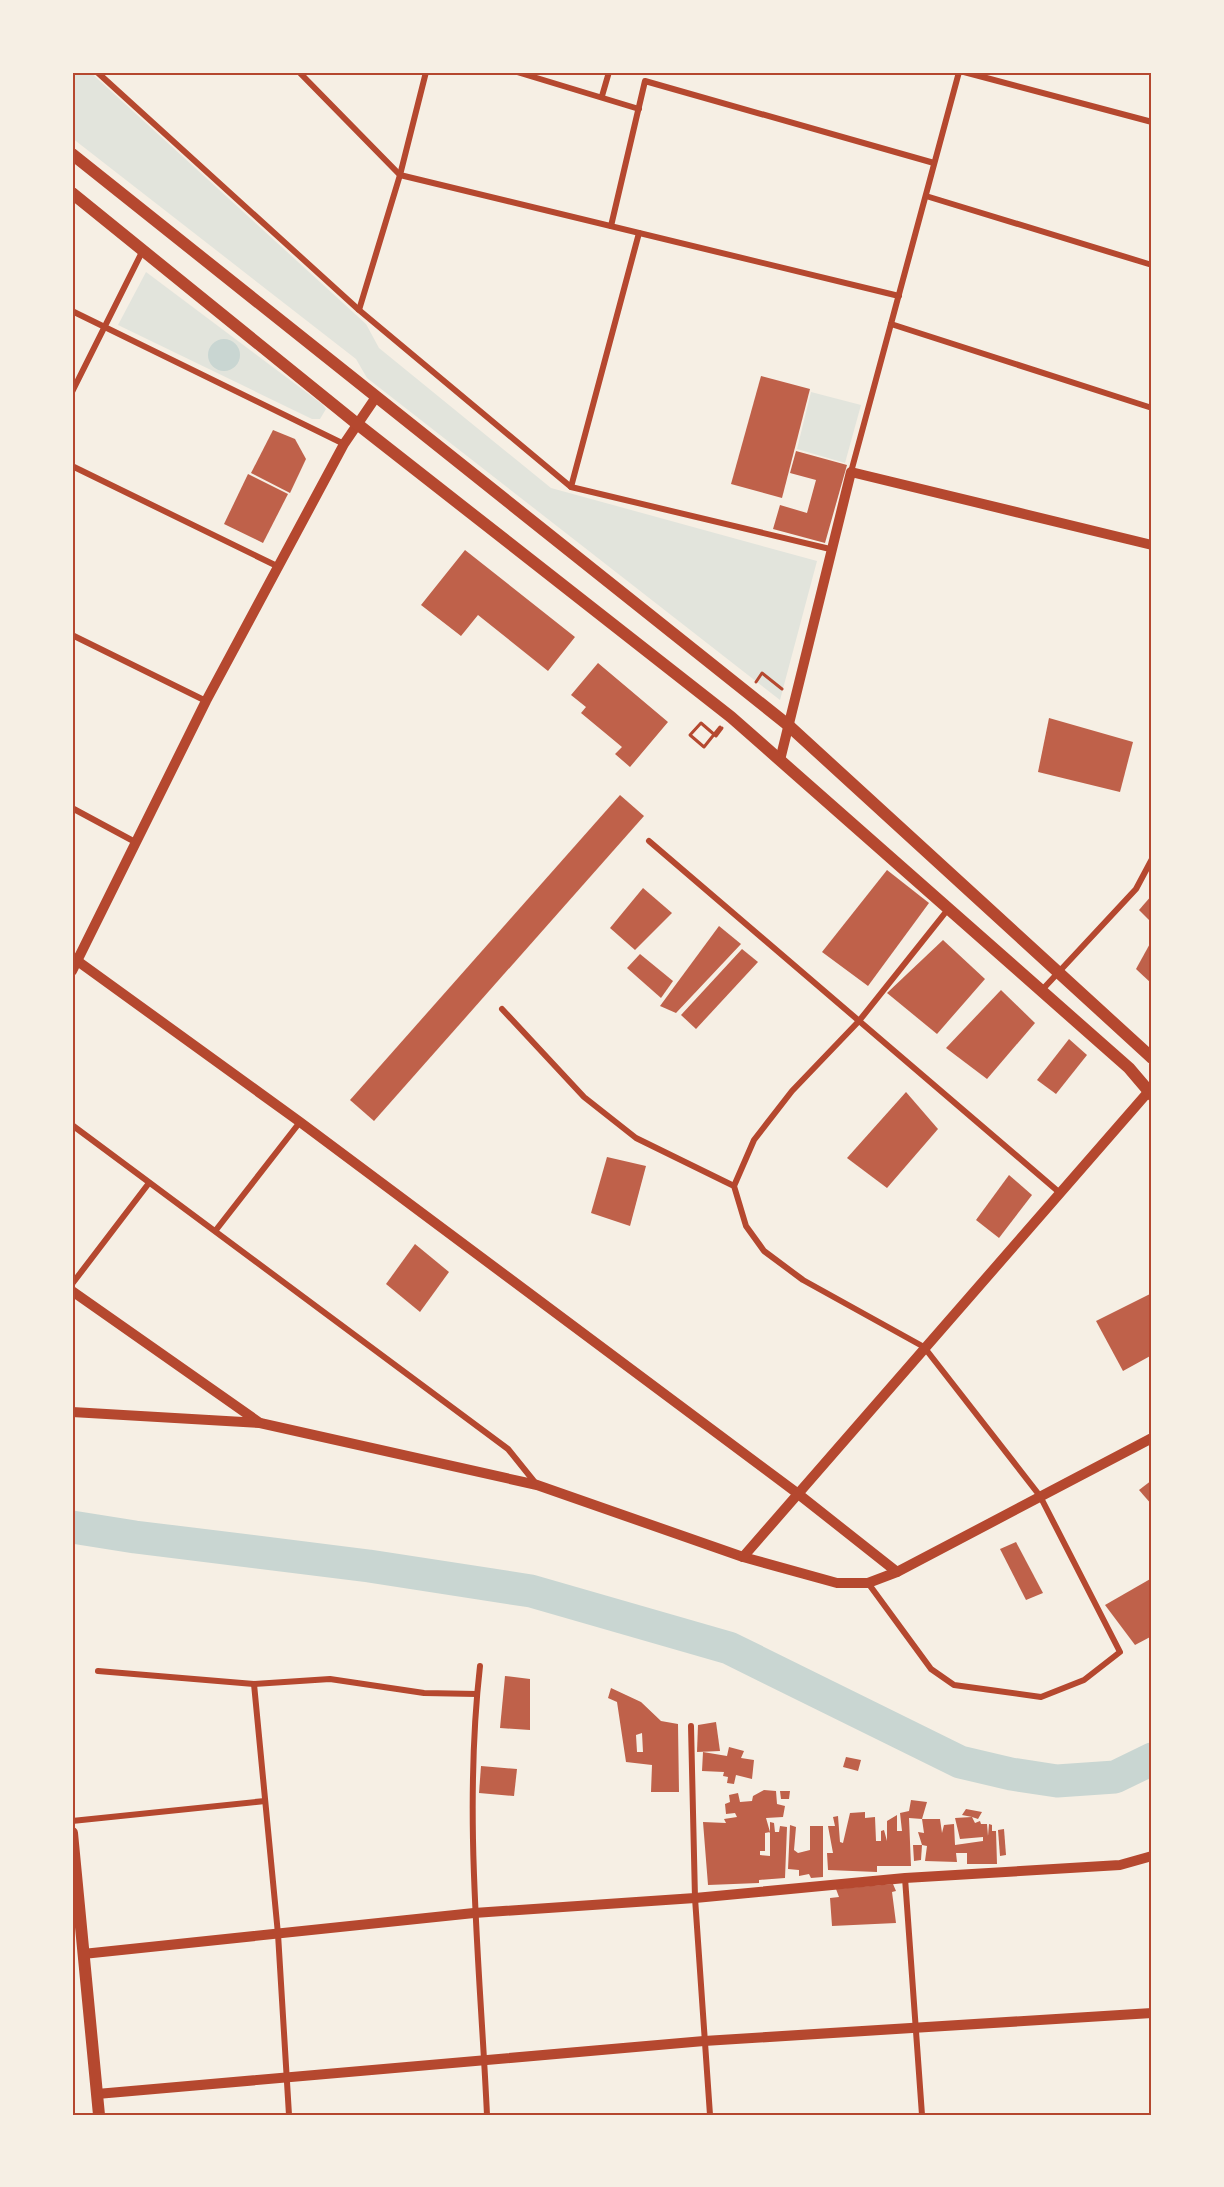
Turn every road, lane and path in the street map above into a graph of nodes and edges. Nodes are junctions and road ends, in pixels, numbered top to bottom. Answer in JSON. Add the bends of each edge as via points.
{"nodes":[{"id":1,"x":97,"y":72,"type":"edge"},
{"id":2,"x":299,"y":72,"type":"edge"},
{"id":3,"x":426,"y":72,"type":"edge"},
{"id":4,"x":517,"y":72,"type":"edge"},
{"id":5,"x":609,"y":72,"type":"edge"},
{"id":6,"x":959,"y":72,"type":"edge"},
{"id":7,"x":964,"y":72,"type":"edge"},
{"id":8,"x":602,"y":96,"type":"junction"},
{"id":9,"x":639,"y":109,"type":"junction"},
{"id":10,"x":1152,"y":122,"type":"edge"},
{"id":11,"x":72,"y":154,"type":"edge"},
{"id":12,"x":934,"y":163,"type":"junction"},
{"id":13,"x":400,"y":175,"type":"junction"},
{"id":14,"x":72,"y":193,"type":"edge"},
{"id":15,"x":926,"y":196,"type":"junction"},
{"id":16,"x":611,"y":226,"type":"junction"},
{"id":17,"x":639,"y":233,"type":"junction"},
{"id":18,"x":143,"y":250,"type":"junction"},
{"id":19,"x":1152,"y":265,"type":"edge"},
{"id":20,"x":899,"y":296,"type":"junction"},
{"id":21,"x":360,"y":310,"type":"junction"},
{"id":22,"x":72,"y":311,"type":"edge"},
{"id":23,"x":891,"y":324,"type":"junction"},
{"id":24,"x":103,"y":326,"type":"junction"},
{"id":25,"x":72,"y":392,"type":"edge"},
{"id":26,"x":376,"y":397,"type":"junction"},
{"id":27,"x":1152,"y":408,"type":"edge"},
{"id":28,"x":356,"y":423,"type":"junction"},
{"id":29,"x":344,"y":444,"type":"junction"},
{"id":30,"x":72,"y":466,"type":"edge"},
{"id":31,"x":851,"y":472,"type":"junction"},
{"id":32,"x":571,"y":487,"type":"junction"},
{"id":33,"x":1152,"y":545,"type":"edge"},
{"id":34,"x":831,"y":549,"type":"junction"},
{"id":35,"x":279,"y":567,"type":"junction"},
{"id":36,"x":72,"y":635,"type":"edge"},
{"id":37,"x":762,"y":674,"type":"dead end"},
{"id":38,"x":794,"y":699,"type":"junction"},
{"id":39,"x":206,"y":701,"type":"junction"},
{"id":40,"x":788,"y":725,"type":"junction"},
{"id":41,"x":780,"y":760,"type":"junction"},
{"id":42,"x":72,"y":808,"type":"edge"},
{"id":43,"x":650,"y":841,"type":"dead end"},
{"id":44,"x":137,"y":843,"type":"junction"},
{"id":45,"x":1152,"y":859,"type":"edge"},
{"id":46,"x":949,"y":908,"type":"junction"},
{"id":47,"x":74,"y":963,"type":"edge"},
{"id":48,"x":1058,"y":971,"type":"junction"},
{"id":49,"x":1042,"y":990,"type":"junction"},
{"id":50,"x":502,"y":1009,"type":"dead end"},
{"id":51,"x":859,"y":1021,"type":"junction"},
{"id":52,"x":1152,"y":1058,"type":"edge"},
{"id":53,"x":1150,"y":1093,"type":"edge"},
{"id":54,"x":300,"y":1122,"type":"junction"},
{"id":55,"x":72,"y":1125,"type":"edge"},
{"id":56,"x":148,"y":1183,"type":"junction"},
{"id":57,"x":734,"y":1186,"type":"junction"},
{"id":58,"x":1061,"y":1193,"type":"junction"},
{"id":59,"x":216,"y":1230,"type":"junction"},
{"id":60,"x":72,"y":1284,"type":"edge"},
{"id":61,"x":72,"y":1292,"type":"edge"},
{"id":62,"x":924,"y":1347,"type":"junction"},
{"id":63,"x":72,"y":1412,"type":"edge"},
{"id":64,"x":260,"y":1423,"type":"junction"},
{"id":65,"x":1152,"y":1438,"type":"edge"},
{"id":66,"x":537,"y":1485,"type":"junction"},
{"id":67,"x":797,"y":1492,"type":"junction"},
{"id":68,"x":1040,"y":1496,"type":"junction"},
{"id":69,"x":743,"y":1557,"type":"junction"},
{"id":70,"x":897,"y":1572,"type":"junction"},
{"id":71,"x":868,"y":1583,"type":"junction"},
{"id":72,"x":480,"y":1666,"type":"dead end"},
{"id":73,"x":98,"y":1671,"type":"dead end"},
{"id":74,"x":254,"y":1684,"type":"junction"},
{"id":75,"x":477,"y":1694,"type":"junction"},
{"id":76,"x":691,"y":1726,"type":"dead end"},
{"id":77,"x":265,"y":1801,"type":"junction"},
{"id":78,"x":72,"y":1821,"type":"edge"},
{"id":79,"x":72,"y":1833,"type":"edge"},
{"id":80,"x":1152,"y":1856,"type":"edge"},
{"id":81,"x":905,"y":1878,"type":"junction"},
{"id":82,"x":694,"y":1898,"type":"junction"},
{"id":83,"x":474,"y":1913,"type":"junction"},
{"id":84,"x":76,"y":1922,"type":"edge"},
{"id":85,"x":278,"y":1934,"type":"junction"},
{"id":86,"x":83,"y":1954,"type":"junction"},
{"id":87,"x":1152,"y":2013,"type":"edge"},
{"id":88,"x":916,"y":2026,"type":"junction"},
{"id":89,"x":704,"y":2041,"type":"junction"},
{"id":90,"x":485,"y":2060,"type":"junction"},
{"id":91,"x":287,"y":2079,"type":"junction"},
{"id":92,"x":97,"y":2094,"type":"junction"},
{"id":93,"x":99,"y":2115,"type":"edge"},
{"id":94,"x":289,"y":2115,"type":"edge"},
{"id":95,"x":488,"y":2115,"type":"edge"},
{"id":96,"x":710,"y":2115,"type":"edge"},
{"id":97,"x":922,"y":2115,"type":"edge"}],
"edges":[{"from":1,"to":21,"type":"street"},
{"from":2,"to":13,"type":"street"},
{"from":3,"to":13,"type":"street"},
{"from":4,"to":8,"type":"street"},
{"from":5,"to":8,"type":"street"},
{"from":6,"to":12,"type":"street"},
{"from":7,"to":10,"type":"street"},
{"from":8,"to":9,"type":"street"},
{"from":9,"to":12,"type":"street","via":[[645,81]]},
{"from":9,"to":16,"type":"street"},
{"from":11,"to":26,"type":"main road"},
{"from":12,"to":15,"type":"street"},
{"from":13,"to":16,"type":"street"},
{"from":13,"to":21,"type":"street"},
{"from":14,"to":18,"type":"main road"},
{"from":15,"to":19,"type":"street"},
{"from":15,"to":20,"type":"street"},
{"from":16,"to":17,"type":"street"},
{"from":17,"to":20,"type":"street"},
{"from":17,"to":32,"type":"street"},
{"from":18,"to":24,"type":"street"},
{"from":18,"to":28,"type":"main road"},
{"from":20,"to":23,"type":"street"},
{"from":21,"to":32,"type":"street"},
{"from":22,"to":24,"type":"street"},
{"from":23,"to":27,"type":"street"},
{"from":23,"to":31,"type":"street"},
{"from":24,"to":25,"type":"street"},
{"from":24,"to":29,"type":"street"},
{"from":26,"to":28,"type":"street"},
{"from":26,"to":40,"type":"main road"},
{"from":28,"to":29,"type":"street"},
{"from":28,"to":41,"type":"main road","via":[[731,717]]},
{"from":29,"to":35,"type":"street"},
{"from":30,"to":35,"type":"street"},
{"from":31,"to":33,"type":"street"},
{"from":31,"to":34,"type":"street"},
{"from":32,"to":34,"type":"street"},
{"from":34,"to":38,"type":"street"},
{"from":35,"to":39,"type":"street"},
{"from":36,"to":39,"type":"street"},
{"from":37,"to":38,"type":"path"},
{"from":38,"to":40,"type":"street"},
{"from":39,"to":44,"type":"street"},
{"from":40,"to":41,"type":"street"},
{"from":40,"to":48,"type":"main road"},
{"from":41,"to":46,"type":"main road"},
{"from":42,"to":44,"type":"street"},
{"from":43,"to":51,"type":"street"},
{"from":44,"to":47,"type":"street"},
{"from":45,"to":48,"type":"street","via":[[1136,889]]},
{"from":46,"to":49,"type":"main road"},
{"from":46,"to":51,"type":"street"},
{"from":47,"to":54,"type":"street"},
{"from":48,"to":49,"type":"street"},
{"from":48,"to":52,"type":"main road"},
{"from":49,"to":53,"type":"main road","via":[[1129,1068]]},
{"from":50,"to":57,"type":"street","via":[[584,1097],[636,1138]]},
{"from":51,"to":57,"type":"street","via":[[792,1091],[754,1140]]},
{"from":51,"to":58,"type":"street"},
{"from":53,"to":58,"type":"street"},
{"from":54,"to":59,"type":"street"},
{"from":54,"to":67,"type":"street"},
{"from":55,"to":56,"type":"street"},
{"from":56,"to":59,"type":"street"},
{"from":56,"to":60,"type":"street"},
{"from":57,"to":62,"type":"street","via":[[746,1226],[764,1251],[802,1280]]},
{"from":58,"to":62,"type":"street"},
{"from":59,"to":66,"type":"street","via":[[508,1449]]},
{"from":61,"to":64,"type":"street"},
{"from":62,"to":67,"type":"street"},
{"from":62,"to":68,"type":"street"},
{"from":63,"to":64,"type":"street"},
{"from":64,"to":66,"type":"street"},
{"from":65,"to":68,"type":"street"},
{"from":66,"to":69,"type":"street"},
{"from":67,"to":69,"type":"street"},
{"from":67,"to":70,"type":"street"},
{"from":68,"to":70,"type":"street"},
{"from":68,"to":71,"type":"street","via":[[1120,1652],[1084,1680],[1041,1697],[954,1684],[931,1669]]},
{"from":69,"to":71,"type":"street","via":[[837,1583]]},
{"from":70,"to":71,"type":"street"},
{"from":72,"to":75,"type":"street"},
{"from":73,"to":74,"type":"street"},
{"from":74,"to":75,"type":"street","via":[[330,1679],[424,1694]]},
{"from":74,"to":77,"type":"street"},
{"from":75,"to":83,"type":"street","via":[[471,1792]]},
{"from":76,"to":82,"type":"street"},
{"from":77,"to":78,"type":"street"},
{"from":77,"to":85,"type":"street"},
{"from":79,"to":84,"type":"main road"},
{"from":80,"to":81,"type":"street","via":[[1120,1865]]},
{"from":81,"to":82,"type":"street"},
{"from":81,"to":88,"type":"street"},
{"from":82,"to":83,"type":"street"},
{"from":82,"to":89,"type":"street"},
{"from":83,"to":85,"type":"street"},
{"from":83,"to":90,"type":"street"},
{"from":84,"to":86,"type":"main road"},
{"from":85,"to":86,"type":"street"},
{"from":85,"to":91,"type":"street"},
{"from":86,"to":92,"type":"main road"},
{"from":87,"to":88,"type":"street"},
{"from":88,"to":89,"type":"street"},
{"from":88,"to":97,"type":"street"},
{"from":89,"to":90,"type":"street"},
{"from":89,"to":96,"type":"street"},
{"from":90,"to":91,"type":"street"},
{"from":90,"to":95,"type":"street"},
{"from":91,"to":92,"type":"street"},
{"from":91,"to":94,"type":"street"},
{"from":92,"to":93,"type":"main road"}]}
